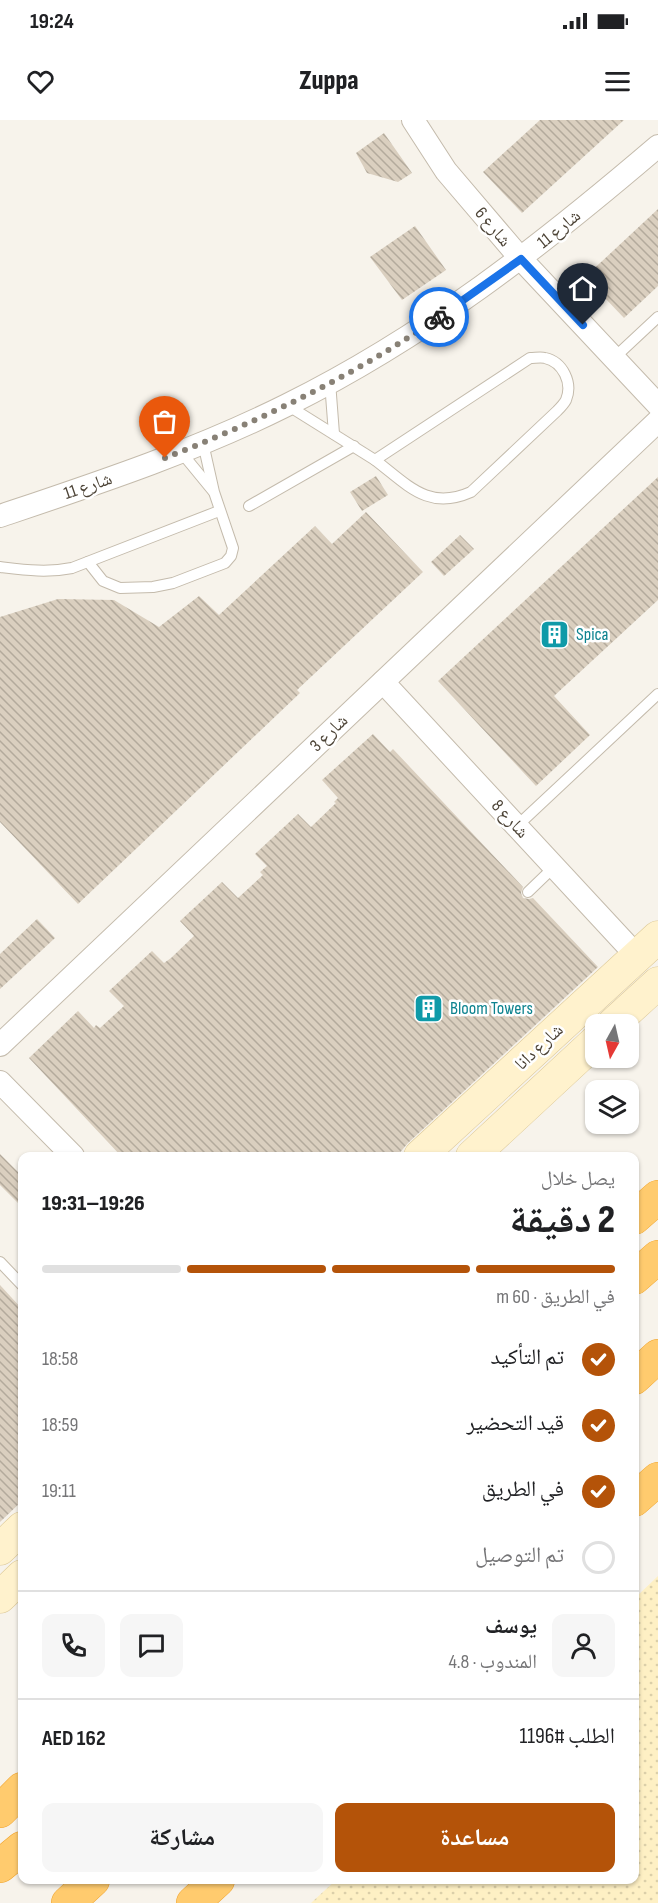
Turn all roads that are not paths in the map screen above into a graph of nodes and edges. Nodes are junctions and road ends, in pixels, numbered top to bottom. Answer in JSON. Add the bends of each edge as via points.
{"nodes":[{"id":1,"x":413,"y":120,"type":"edge"},
{"id":2,"x":658,"y":146,"type":"edge"},
{"id":3,"x":521,"y":259,"type":"junction"},
{"id":4,"x":658,"y":317,"type":"edge"},
{"id":5,"x":614,"y":358,"type":"junction"},
{"id":6,"x":330,"y":382,"type":"junction"},
{"id":7,"x":287,"y":405,"type":"junction"},
{"id":8,"x":658,"y":405,"type":"edge"},
{"id":9,"x":658,"y":421,"type":"edge"},
{"id":10,"x":334,"y":434,"type":"junction"},
{"id":11,"x":203,"y":443,"type":"junction"},
{"id":12,"x":354,"y":446,"type":"junction"},
{"id":13,"x":181,"y":452,"type":"junction"},
{"id":14,"x":375,"y":460,"type":"junction"},
{"id":15,"x":214,"y":492,"type":"junction"},
{"id":16,"x":249,"y":507,"type":"dead end"},
{"id":17,"x":219,"y":511,"type":"junction"},
{"id":18,"x":0,"y":516,"type":"edge"},
{"id":19,"x":88,"y":562,"type":"junction"},
{"id":20,"x":0,"y":567,"type":"edge"},
{"id":21,"x":382,"y":682,"type":"junction"},
{"id":22,"x":658,"y":694,"type":"edge"},
{"id":23,"x":517,"y":826,"type":"junction"},
{"id":24,"x":554,"y":867,"type":"junction"},
{"id":25,"x":528,"y":892,"type":"dead end"},
{"id":26,"x":646,"y":949,"type":"edge"},
{"id":27,"x":655,"y":986,"type":"edge"},
{"id":28,"x":624,"y":1014,"type":"edge"},
{"id":29,"x":0,"y":1045,"type":"edge"},
{"id":30,"x":585,"y":1051,"type":"edge"},
{"id":31,"x":0,"y":1082,"type":"edge"},
{"id":32,"x":70,"y":1152,"type":"edge"},
{"id":33,"x":424,"y":1152,"type":"edge"},
{"id":34,"x":476,"y":1152,"type":"edge"},
{"id":35,"x":658,"y":1197,"type":"edge"},
{"id":36,"x":639,"y":1214,"type":"edge"},
{"id":37,"x":658,"y":1257,"type":"edge"},
{"id":38,"x":0,"y":1262,"type":"edge"},
{"id":39,"x":639,"y":1274,"type":"edge"},
{"id":40,"x":18,"y":1281,"type":"edge"},
{"id":41,"x":658,"y":1356,"type":"edge"},
{"id":42,"x":639,"y":1373,"type":"edge"},
{"id":43,"x":658,"y":1479,"type":"edge"},
{"id":44,"x":639,"y":1496,"type":"edge"},
{"id":45,"x":18,"y":1532,"type":"edge"},
{"id":46,"x":0,"y":1549,"type":"edge"},
{"id":47,"x":18,"y":1580,"type":"edge"},
{"id":48,"x":0,"y":1597,"type":"edge"},
{"id":49,"x":18,"y":1793,"type":"edge"},
{"id":50,"x":0,"y":1811,"type":"edge"},
{"id":51,"x":18,"y":1851,"type":"edge"},
{"id":52,"x":0,"y":1866,"type":"edge"},
{"id":53,"x":89,"y":1884,"type":"edge"},
{"id":54,"x":214,"y":1884,"type":"edge"},
{"id":55,"x":68,"y":1903,"type":"edge"},
{"id":56,"x":193,"y":1903,"type":"edge"}],
"edges":[{"from":1,"to":3,"type":"street","name":"شارع 6","via":[[446,171]]},
{"from":2,"to":3,"type":"street","name":"شارع 11"},
{"from":3,"to":5,"type":"street","name":"شارع 6"},
{"from":3,"to":6,"type":"street","name":"شارع 11","via":[[430,323]]},
{"from":4,"to":5,"type":"lane"},
{"from":5,"to":8,"type":"street","name":"شارع 6"},
{"from":6,"to":7,"type":"street","name":"شارع 11"},
{"from":6,"to":10,"type":"lane"},
{"from":7,"to":10,"type":"lane"},
{"from":7,"to":11,"type":"street","name":"شارع 11"},
{"from":9,"to":21,"type":"street","name":"شارع 3"},
{"from":10,"to":12,"type":"lane"},
{"from":11,"to":13,"type":"street","name":"شارع 11"},
{"from":11,"to":15,"type":"lane"},
{"from":12,"to":14,"type":"lane"},
{"from":12,"to":16,"type":"lane"},
{"from":13,"to":15,"type":"lane"},
{"from":13,"to":18,"type":"street","name":"شارع 11"},
{"from":14,"to":14,"type":"lane","via":[[423,495],[439,500],[471,492],[557,411],[569,387],[566,374],[557,363],[530,358]]},
{"from":15,"to":17,"type":"lane"},
{"from":17,"to":19,"type":"lane"},
{"from":17,"to":19,"type":"lane","via":[[231,539],[231,556],[225,563],[182,580],[120,588],[103,581]]},
{"from":19,"to":20,"type":"lane","via":[[55,571]]},
{"from":21,"to":23,"type":"street","name":"شارع 8"},
{"from":21,"to":29,"type":"street","name":"شارع 3"},
{"from":22,"to":23,"type":"lane"},
{"from":23,"to":24,"type":"street","name":"شارع 8"},
{"from":24,"to":25,"type":"lane"},
{"from":24,"to":26,"type":"street","name":"شارع 8"},
{"from":26,"to":27,"type":"street","via":[[627,970],[628,977],[638,988]]},
{"from":26,"to":33,"type":"street","name":"شارع دانا"},
{"from":27,"to":28,"type":"street"},
{"from":30,"to":34,"type":"street","name":"شارع دانا"},
{"from":31,"to":32,"type":"street"},
{"from":35,"to":36,"type":"highway"},
{"from":37,"to":39,"type":"highway"},
{"from":38,"to":40,"type":"lane"},
{"from":41,"to":42,"type":"highway"},
{"from":43,"to":44,"type":"highway"},
{"from":45,"to":46,"type":"street"},
{"from":47,"to":48,"type":"street"},
{"from":49,"to":50,"type":"highway"},
{"from":51,"to":52,"type":"highway"},
{"from":53,"to":55,"type":"highway"},
{"from":54,"to":56,"type":"highway"}]}
